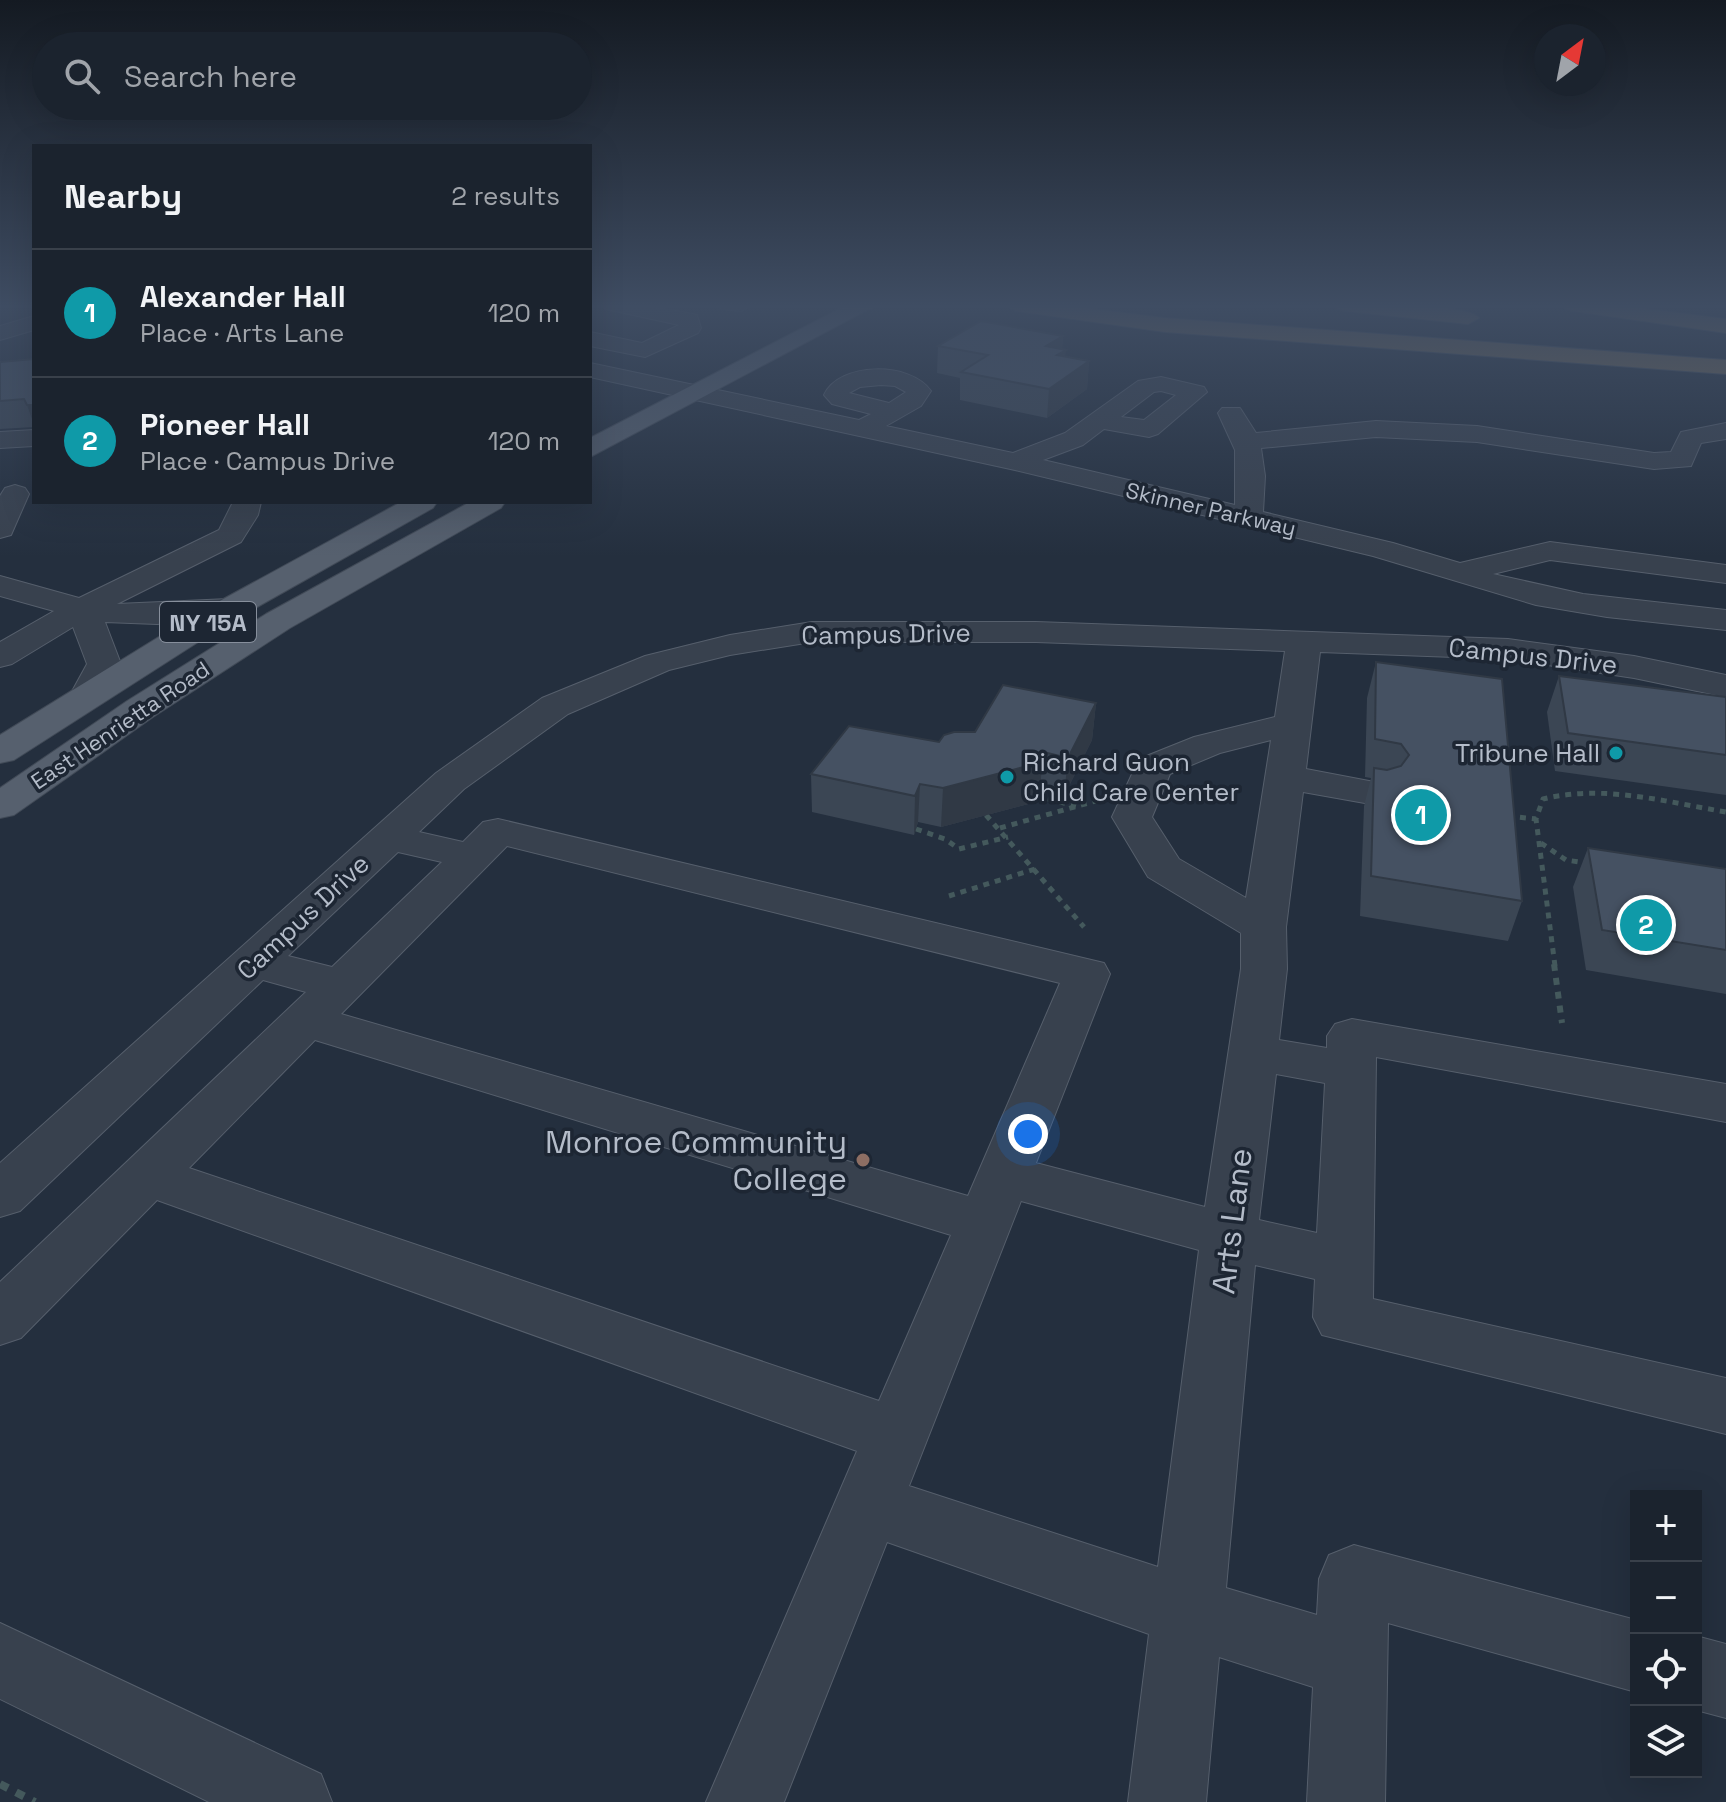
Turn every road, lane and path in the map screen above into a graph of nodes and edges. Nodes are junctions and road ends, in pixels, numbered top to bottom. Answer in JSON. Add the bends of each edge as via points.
{"nodes":[{"id":1,"x":646,"y":389,"type":"edge"},
{"id":2,"x":679,"y":389,"type":"edge"},
{"id":3,"x":716,"y":389,"type":"edge"},
{"id":4,"x":617,"y":404,"type":"dead end"},
{"id":5,"x":891,"y":411,"type":"dead end"},
{"id":6,"x":1231,"y":413,"type":"dead end"},
{"id":7,"x":1100,"y":421,"type":"dead end"},
{"id":8,"x":862,"y":429,"type":"junction"},
{"id":9,"x":1726,"y":431,"type":"edge"},
{"id":10,"x":32,"y":438,"type":"edge"},
{"id":11,"x":0,"y":440,"type":"edge"},
{"id":12,"x":1247,"y":442,"type":"junction"},
{"id":13,"x":592,"y":448,"type":"edge"},
{"id":14,"x":1015,"y":462,"type":"junction"},
{"id":15,"x":16,"y":494,"type":"edge"},
{"id":16,"x":246,"y":504,"type":"edge"},
{"id":17,"x":419,"y":504,"type":"edge"},
{"id":18,"x":487,"y":504,"type":"edge"},
{"id":19,"x":1248,"y":518,"type":"junction"},
{"id":20,"x":0,"y":529,"type":"edge"},
{"id":21,"x":1462,"y":572,"type":"junction"},
{"id":22,"x":1726,"y":574,"type":"edge"},
{"id":23,"x":0,"y":586,"type":"edge"},
{"id":24,"x":82,"y":609,"type":"junction"},
{"id":25,"x":229,"y":609,"type":"junction"},
{"id":26,"x":1726,"y":620,"type":"edge"},
{"id":27,"x":1304,"y":640,"type":"junction"},
{"id":28,"x":0,"y":657,"type":"edge"},
{"id":29,"x":1726,"y":686,"type":"edge"},
{"id":30,"x":88,"y":695,"type":"junction"},
{"id":31,"x":1292,"y":724,"type":"junction"},
{"id":32,"x":0,"y":752,"type":"edge"},
{"id":33,"x":1285,"y":777,"type":"junction"},
{"id":34,"x":1145,"y":787,"type":"junction"},
{"id":35,"x":1376,"y":793,"type":"edge"},
{"id":36,"x":1036,"y":796,"type":"edge"},
{"id":37,"x":0,"y":806,"type":"edge"},
{"id":38,"x":1077,"y":806,"type":"junction"},
{"id":39,"x":1726,"y":812,"type":"edge"},
{"id":40,"x":986,"y":815,"type":"dead end"},
{"id":41,"x":1499,"y":815,"type":"edge"},
{"id":42,"x":1536,"y":819,"type":"junction"},
{"id":43,"x":1000,"y":828,"type":"junction"},
{"id":44,"x":916,"y":829,"type":"edge"},
{"id":45,"x":390,"y":837,"type":"junction"},
{"id":46,"x":1008,"y":837,"type":"junction"},
{"id":47,"x":1541,"y":842,"type":"junction"},
{"id":48,"x":472,"y":857,"type":"junction"},
{"id":49,"x":1595,"y":865,"type":"edge"},
{"id":50,"x":1035,"y":869,"type":"junction"},
{"id":51,"x":949,"y":896,"type":"dead end"},
{"id":52,"x":1084,"y":927,"type":"dead end"},
{"id":53,"x":1264,"y":927,"type":"junction"},
{"id":54,"x":254,"y":963,"type":"junction"},
{"id":55,"x":323,"y":1003,"type":"junction"},
{"id":56,"x":1562,"y":1023,"type":"dead end"},
{"id":57,"x":1253,"y":1053,"type":"junction"},
{"id":58,"x":1351,"y":1070,"type":"junction"},
{"id":59,"x":1726,"y":1103,"type":"edge"},
{"id":60,"x":148,"y":1175,"type":"junction"},
{"id":61,"x":0,"y":1196,"type":"edge"},
{"id":62,"x":994,"y":1199,"type":"junction"},
{"id":63,"x":1229,"y":1236,"type":"junction"},
{"id":64,"x":1344,"y":1262,"type":"junction"},
{"id":65,"x":0,"y":1320,"type":"edge"},
{"id":66,"x":1726,"y":1406,"type":"edge"},
{"id":67,"x":896,"y":1436,"type":"junction"},
{"id":68,"x":868,"y":1504,"type":"junction"},
{"id":69,"x":1188,"y":1612,"type":"junction"},
{"id":70,"x":1630,"y":1654,"type":"edge"},
{"id":71,"x":0,"y":1660,"type":"edge"},
{"id":72,"x":1351,"y":1662,"type":"junction"},
{"id":73,"x":1702,"y":1675,"type":"edge"},
{"id":74,"x":1726,"y":1681,"type":"edge"},
{"id":75,"x":0,"y":1784,"type":"edge"},
{"id":76,"x":35,"y":1802,"type":"edge"},
{"id":77,"x":293,"y":1802,"type":"edge"},
{"id":78,"x":745,"y":1802,"type":"edge"},
{"id":79,"x":1167,"y":1802,"type":"edge"},
{"id":80,"x":1346,"y":1802,"type":"edge"}],
"edges":[{"from":1,"to":4,"type":"main road"},
{"from":2,"to":13,"type":"main road"},
{"from":3,"to":8,"type":"street","name":"Skinner Parkway"},
{"from":5,"to":8,"type":"street"},
{"from":6,"to":12,"type":"street"},
{"from":7,"to":14,"type":"street","via":[[1074,439]]},
{"from":8,"to":14,"type":"street","name":"Skinner Parkway"},
{"from":9,"to":12,"type":"street","via":[[1690,438],[1681,460],[1668,461],[1477,434],[1376,429]]},
{"from":10,"to":11,"type":"street"},
{"from":12,"to":19,"type":"street","via":[[1253,484]]},
{"from":14,"to":19,"type":"street","name":"Skinner Parkway"},
{"from":15,"to":20,"type":"street"},
{"from":16,"to":24,"type":"street","via":[[230,536]]},
{"from":17,"to":25,"type":"main road","name":"East Henrietta Road","number":"NY 15A"},
{"from":18,"to":37,"type":"main road","name":"East Henrietta Road","number":"NY 15A","via":[[278,621]]},
{"from":19,"to":21,"type":"street","name":"Skinner Parkway"},
{"from":21,"to":22,"type":"street","via":[[1550,551]]},
{"from":21,"to":26,"type":"street","name":"Skinner Parkway","via":[[1539,596]]},
{"from":23,"to":24,"type":"street"},
{"from":24,"to":25,"type":"street","via":[[156,617]]},
{"from":24,"to":28,"type":"street"},
{"from":24,"to":30,"type":"street","via":[[104,664]]},
{"from":25,"to":30,"type":"main road","name":"East Henrietta Road","number":"NY 15A"},
{"from":27,"to":29,"type":"street","name":"Campus Drive","via":[[1508,649]]},
{"from":27,"to":31,"type":"street","name":"Arts Lane"},
{"from":27,"to":45,"type":"street","name":"Campus Drive","via":[[812,632],[694,653],[621,676],[555,706],[450,781]]},
{"from":30,"to":32,"type":"main road","name":"East Henrietta Road","number":"NY 15A"},
{"from":31,"to":33,"type":"street","name":"Arts Lane"},
{"from":31,"to":34,"type":"street","via":[[1207,745],[1153,767]]},
{"from":33,"to":35,"type":"street"},
{"from":33,"to":53,"type":"street","name":"Arts Lane"},
{"from":34,"to":38,"type":"path"},
{"from":34,"to":53,"type":"street","via":[[1132,817],[1163,868]]},
{"from":36,"to":38,"type":"path"},
{"from":38,"to":43,"type":"path"},
{"from":39,"to":42,"type":"path","via":[[1562,792],[1543,799]]},
{"from":40,"to":43,"type":"path"},
{"from":41,"to":42,"type":"path"},
{"from":42,"to":47,"type":"path"},
{"from":43,"to":46,"type":"path"},
{"from":44,"to":46,"type":"path","via":[[959,849]]},
{"from":45,"to":48,"type":"street"},
{"from":45,"to":54,"type":"street","name":"Campus Drive"},
{"from":46,"to":50,"type":"path"},
{"from":47,"to":49,"type":"path","via":[[1566,860]]},
{"from":47,"to":56,"type":"path"},
{"from":48,"to":55,"type":"street"},
{"from":48,"to":62,"type":"street","via":[[498,831],[1087,974]]},
{"from":50,"to":51,"type":"path"},
{"from":50,"to":52,"type":"path"},
{"from":53,"to":57,"type":"street","name":"Arts Lane"},
{"from":54,"to":55,"type":"street"},
{"from":54,"to":61,"type":"street","name":"Campus Drive"},
{"from":55,"to":60,"type":"street"},
{"from":55,"to":62,"type":"street"},
{"from":57,"to":58,"type":"street"},
{"from":57,"to":63,"type":"street","name":"Arts Lane"},
{"from":58,"to":59,"type":"street","via":[[1352,1036]]},
{"from":58,"to":64,"type":"street"},
{"from":60,"to":65,"type":"street"},
{"from":60,"to":67,"type":"street"},
{"from":62,"to":63,"type":"street"},
{"from":62,"to":67,"type":"street"},
{"from":63,"to":64,"type":"street"},
{"from":63,"to":69,"type":"street","name":"Arts Lane"},
{"from":64,"to":66,"type":"street","via":[[1343,1317]]},
{"from":67,"to":68,"type":"street"},
{"from":68,"to":69,"type":"street"},
{"from":68,"to":78,"type":"street"},
{"from":69,"to":72,"type":"street"},
{"from":69,"to":79,"type":"street","name":"Arts Lane"},
{"from":70,"to":72,"type":"street","via":[[1354,1579]]},
{"from":71,"to":77,"type":"street"},
{"from":72,"to":80,"type":"street"},
{"from":73,"to":74,"type":"street"},
{"from":75,"to":76,"type":"path"}]}
